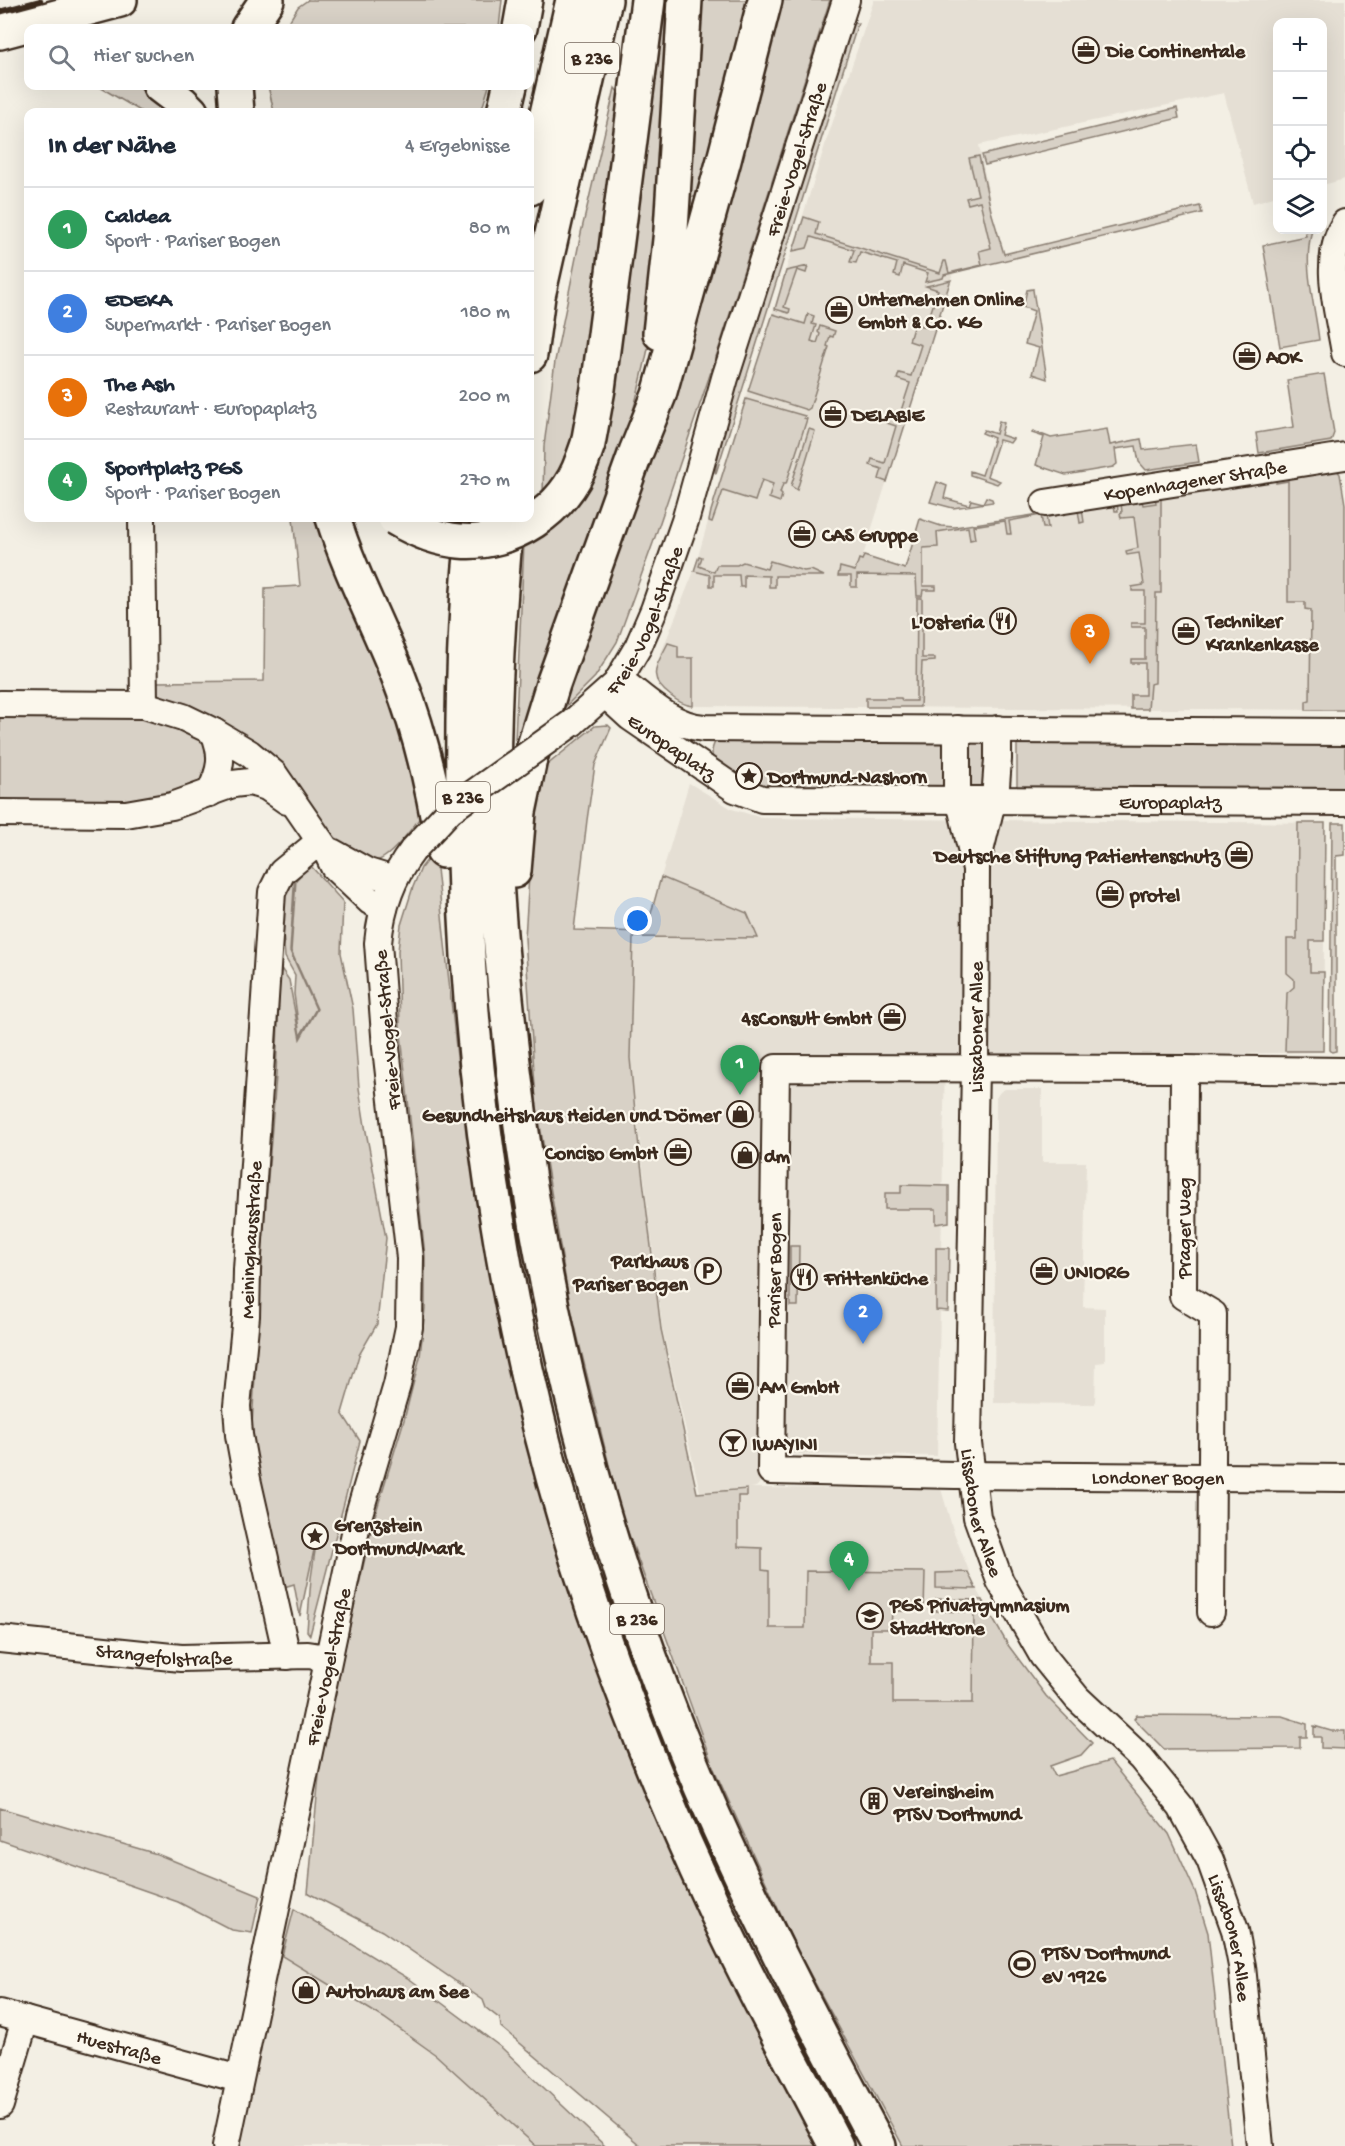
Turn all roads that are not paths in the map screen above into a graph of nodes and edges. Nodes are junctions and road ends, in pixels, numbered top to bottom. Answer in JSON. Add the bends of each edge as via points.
{"nodes":[{"id":1,"x":120,"y":0,"type":"edge"},
{"id":2,"x":267,"y":0,"type":"edge"},
{"id":3,"x":525,"y":0,"type":"edge"},
{"id":4,"x":572,"y":0,"type":"edge"},
{"id":5,"x":605,"y":0,"type":"edge"},
{"id":6,"x":648,"y":0,"type":"edge"},
{"id":7,"x":685,"y":0,"type":"edge"},
{"id":8,"x":765,"y":0,"type":"edge"},
{"id":9,"x":846,"y":0,"type":"edge"},
{"id":10,"x":30,"y":24,"type":"edge"},
{"id":11,"x":251,"y":24,"type":"edge"},
{"id":12,"x":521,"y":24,"type":"edge"},
{"id":13,"x":24,"y":26,"type":"edge"},
{"id":14,"x":0,"y":32,"type":"edge"},
{"id":15,"x":0,"y":43,"type":"edge"},
{"id":16,"x":24,"y":44,"type":"edge"},
{"id":17,"x":165,"y":90,"type":"edge"},
{"id":18,"x":235,"y":90,"type":"edge"},
{"id":19,"x":509,"y":90,"type":"edge"},
{"id":20,"x":187,"y":108,"type":"edge"},
{"id":21,"x":237,"y":108,"type":"edge"},
{"id":22,"x":505,"y":108,"type":"edge"},
{"id":23,"x":534,"y":170,"type":"edge"},
{"id":24,"x":1345,"y":223,"type":"edge"},
{"id":25,"x":534,"y":326,"type":"edge"},
{"id":26,"x":1345,"y":354,"type":"edge"},
{"id":27,"x":636,"y":452,"type":"junction"},
{"id":28,"x":1345,"y":456,"type":"edge"},
{"id":29,"x":1045,"y":503,"type":"dead end"},
{"id":30,"x":534,"y":520,"type":"edge"},
{"id":31,"x":142,"y":522,"type":"edge"},
{"id":32,"x":334,"y":522,"type":"edge"},
{"id":33,"x":402,"y":522,"type":"edge"},
{"id":34,"x":475,"y":522,"type":"edge"},
{"id":35,"x":507,"y":522,"type":"edge"},
{"id":36,"x":531,"y":522,"type":"edge"},
{"id":37,"x":613,"y":687,"type":"junction"},
{"id":38,"x":0,"y":704,"type":"edge"},
{"id":39,"x":144,"y":705,"type":"junction"},
{"id":40,"x":957,"y":729,"type":"junction"},
{"id":41,"x":998,"y":729,"type":"junction"},
{"id":42,"x":214,"y":732,"type":"junction"},
{"id":43,"x":1345,"y":732,"type":"edge"},
{"id":44,"x":210,"y":793,"type":"junction"},
{"id":45,"x":957,"y":799,"type":"junction"},
{"id":46,"x":995,"y":800,"type":"junction"},
{"id":47,"x":1345,"y":802,"type":"edge"},
{"id":48,"x":295,"y":806,"type":"junction"},
{"id":49,"x":0,"y":813,"type":"edge"},
{"id":50,"x":323,"y":844,"type":"junction"},
{"id":51,"x":976,"y":869,"type":"junction"},
{"id":52,"x":394,"y":880,"type":"junction"},
{"id":53,"x":384,"y":908,"type":"junction"},
{"id":54,"x":512,"y":1053,"type":"junction"},
{"id":55,"x":975,"y":1068,"type":"junction"},
{"id":56,"x":1184,"y":1069,"type":"junction"},
{"id":57,"x":1345,"y":1071,"type":"edge"},
{"id":58,"x":477,"y":1076,"type":"junction"},
{"id":59,"x":971,"y":1475,"type":"junction"},
{"id":60,"x":1212,"y":1478,"type":"junction"},
{"id":61,"x":1345,"y":1478,"type":"edge"},
{"id":62,"x":1211,"y":1612,"type":"dead end"},
{"id":63,"x":0,"y":1638,"type":"edge"},
{"id":64,"x":287,"y":1656,"type":"junction"},
{"id":65,"x":327,"y":1658,"type":"junction"},
{"id":66,"x":0,"y":2013,"type":"edge"},
{"id":67,"x":25,"y":2020,"type":"junction"},
{"id":68,"x":239,"y":2079,"type":"junction"},
{"id":69,"x":0,"y":2105,"type":"edge"},
{"id":70,"x":226,"y":2146,"type":"edge"},
{"id":71,"x":836,"y":2146,"type":"edge"},
{"id":72,"x":879,"y":2146,"type":"edge"},
{"id":73,"x":1260,"y":2146,"type":"edge"}],
"edges":[{"from":1,"to":10,"type":"highway"},
{"from":2,"to":11,"type":"highway"},
{"from":3,"to":12,"type":"highway"},
{"from":4,"to":23,"type":"highway","number":"B 236"},
{"from":5,"to":25,"type":"highway","number":"B 236"},
{"from":6,"to":30,"type":"highway","bridge":true,"via":[[590,435],[574,479],[557,501]]},
{"from":7,"to":27,"type":"highway","via":[[667,279],[657,352]]},
{"from":8,"to":27,"type":"highway","via":[[672,352]]},
{"from":9,"to":37,"type":"street","name":"Freie-Vogel-Straße","via":[[725,378],[676,549],[643,636]]},
{"from":13,"to":14,"type":"highway"},
{"from":15,"to":16,"type":"highway"},
{"from":17,"to":20,"type":"highway"},
{"from":18,"to":21,"type":"highway"},
{"from":19,"to":22,"type":"highway"},
{"from":24,"to":26,"type":"street","via":[[1335,244],[1333,265]]},
{"from":27,"to":54,"type":"highway","via":[[548,701],[519,812],[513,881],[516,984]]},
{"from":28,"to":29,"type":"street","name":"Kopenhagener Straße"},
{"from":31,"to":39,"type":"street"},
{"from":32,"to":58,"type":"highway","via":[[399,677],[426,762],[443,851],[459,1031]]},
{"from":33,"to":36,"type":"highway","bridge":true,"via":[[427,534],[459,541],[490,539]]},
{"from":34,"to":58,"type":"highway","number":"B 236","via":[[464,672],[463,866]]},
{"from":35,"to":54,"type":"highway","number":"B 236","via":[[496,674],[494,839]]},
{"from":37,"to":40,"type":"street","name":"Europaplatz","via":[[693,727]]},
{"from":37,"to":45,"type":"street","name":"Europaplatz","via":[[630,717],[735,789],[762,799]]},
{"from":37,"to":52,"type":"street","name":"Freie-Vogel-Straße","bridge":true,"via":[[572,723],[457,805],[412,850]]},
{"from":38,"to":39,"type":"street"},
{"from":39,"to":42,"type":"street"},
{"from":40,"to":41,"type":"street","name":"Europaplatz"},
{"from":40,"to":45,"type":"street"},
{"from":41,"to":43,"type":"street","name":"Europaplatz"},
{"from":41,"to":46,"type":"street"},
{"from":42,"to":44,"type":"street","via":[[222,760]]},
{"from":42,"to":48,"type":"street","via":[[274,774]]},
{"from":44,"to":48,"type":"street","via":[[250,782],[267,787]]},
{"from":44,"to":49,"type":"street","via":[[172,806],[126,814]]},
{"from":45,"to":46,"type":"street","name":"Europaplatz"},
{"from":45,"to":51,"type":"street","name":"Lissaboner Allee"},
{"from":46,"to":47,"type":"street","name":"Europaplatz"},
{"from":46,"to":51,"type":"street","name":"Lissaboner Allee"},
{"from":48,"to":50,"type":"street"},
{"from":50,"to":52,"type":"street","via":[[346,862]]},
{"from":50,"to":53,"type":"street","via":[[334,867],[370,901]]},
{"from":50,"to":64,"type":"street","name":"Meininghausstraße","via":[[282,872],[272,892],[237,1406],[241,1451]]},
{"from":51,"to":55,"type":"street","name":"Lissaboner Allee"},
{"from":52,"to":53,"type":"street","name":"Freie-Vogel-Straße"},
{"from":53,"to":65,"type":"street","name":"Freie-Vogel-Straße","via":[[378,962],[410,1258],[409,1327],[398,1385],[359,1514]]},
{"from":54,"to":72,"type":"highway","number":"B 236","via":[[537,1231],[568,1386],[638,1622],[701,1785],[743,1878]]},
{"from":55,"to":56,"type":"street"},
{"from":55,"to":59,"type":"street","name":"Lissaboner Allee","via":[[968,1443]]},
{"from":55,"to":59,"type":"street","name":"Pariser Bogen","via":[[776,1068],[771,1471]]},
{"from":56,"to":57,"type":"street"},
{"from":56,"to":60,"type":"street","name":"Prager Weg","via":[[1183,1296],[1213,1314]]},
{"from":58,"to":71,"type":"highway","number":"B 236","via":[[496,1220],[531,1390],[601,1631],[713,1906]]},
{"from":59,"to":60,"type":"street","name":"Londoner Bogen"},
{"from":59,"to":73,"type":"street","name":"Lissaboner Allee","via":[[977,1517],[1000,1581],[1043,1656],[1077,1698],[1141,1758],[1181,1807],[1210,1860],[1235,1930],[1242,1966]]},
{"from":60,"to":61,"type":"street","name":"Londoner Bogen"},
{"from":60,"to":62,"type":"street"},
{"from":63,"to":64,"type":"street","name":"Stangefolstraße","via":[[181,1658]]},
{"from":64,"to":65,"type":"street","name":"Stangefolstraße"},
{"from":65,"to":68,"type":"street","name":"Freie-Vogel-Straße"},
{"from":66,"to":67,"type":"street","name":"Huestraße"},
{"from":67,"to":68,"type":"street","name":"Huestraße"},
{"from":67,"to":69,"type":"street"},
{"from":68,"to":70,"type":"street","name":"Freie-Vogel-Straße"}]}
